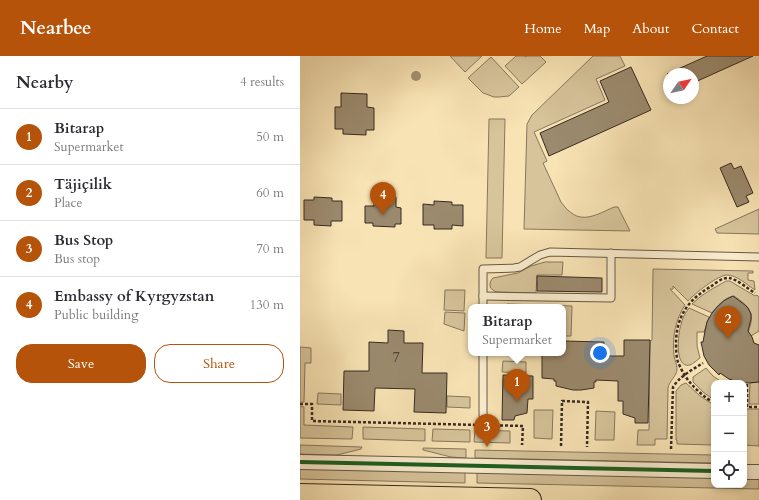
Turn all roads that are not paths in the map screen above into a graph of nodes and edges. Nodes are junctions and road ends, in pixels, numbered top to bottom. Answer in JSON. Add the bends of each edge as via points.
{"nodes":[{"id":1,"x":611,"y":253,"type":"junction"},
{"id":2,"x":759,"y":257,"type":"edge"},
{"id":3,"x":483,"y":296,"type":"junction"},
{"id":4,"x":483,"y":304,"type":"edge"},
{"id":5,"x":483,"y":356,"type":"edge"},
{"id":6,"x":483,"y":415,"type":"dead end"},
{"id":7,"x":300,"y":462,"type":"edge"},
{"id":8,"x":711,"y":471,"type":"edge"},
{"id":9,"x":747,"y":472,"type":"edge"},
{"id":10,"x":759,"y":472,"type":"edge"},
{"id":11,"x":300,"y":495,"type":"edge"},
{"id":12,"x":530,"y":500,"type":"edge"}],
"edges":[{"from":1,"to":2,"type":"lane"},
{"from":1,"to":3,"type":"lane","via":[[550,252],[520,267],[483,269]]},
{"from":1,"to":3,"type":"lane","via":[[611,298]]},
{"from":3,"to":4,"type":"lane"},
{"from":5,"to":6,"type":"lane"},
{"from":7,"to":8,"type":"street"},
{"from":9,"to":10,"type":"street"},
{"from":11,"to":12,"type":"main road"}]}
